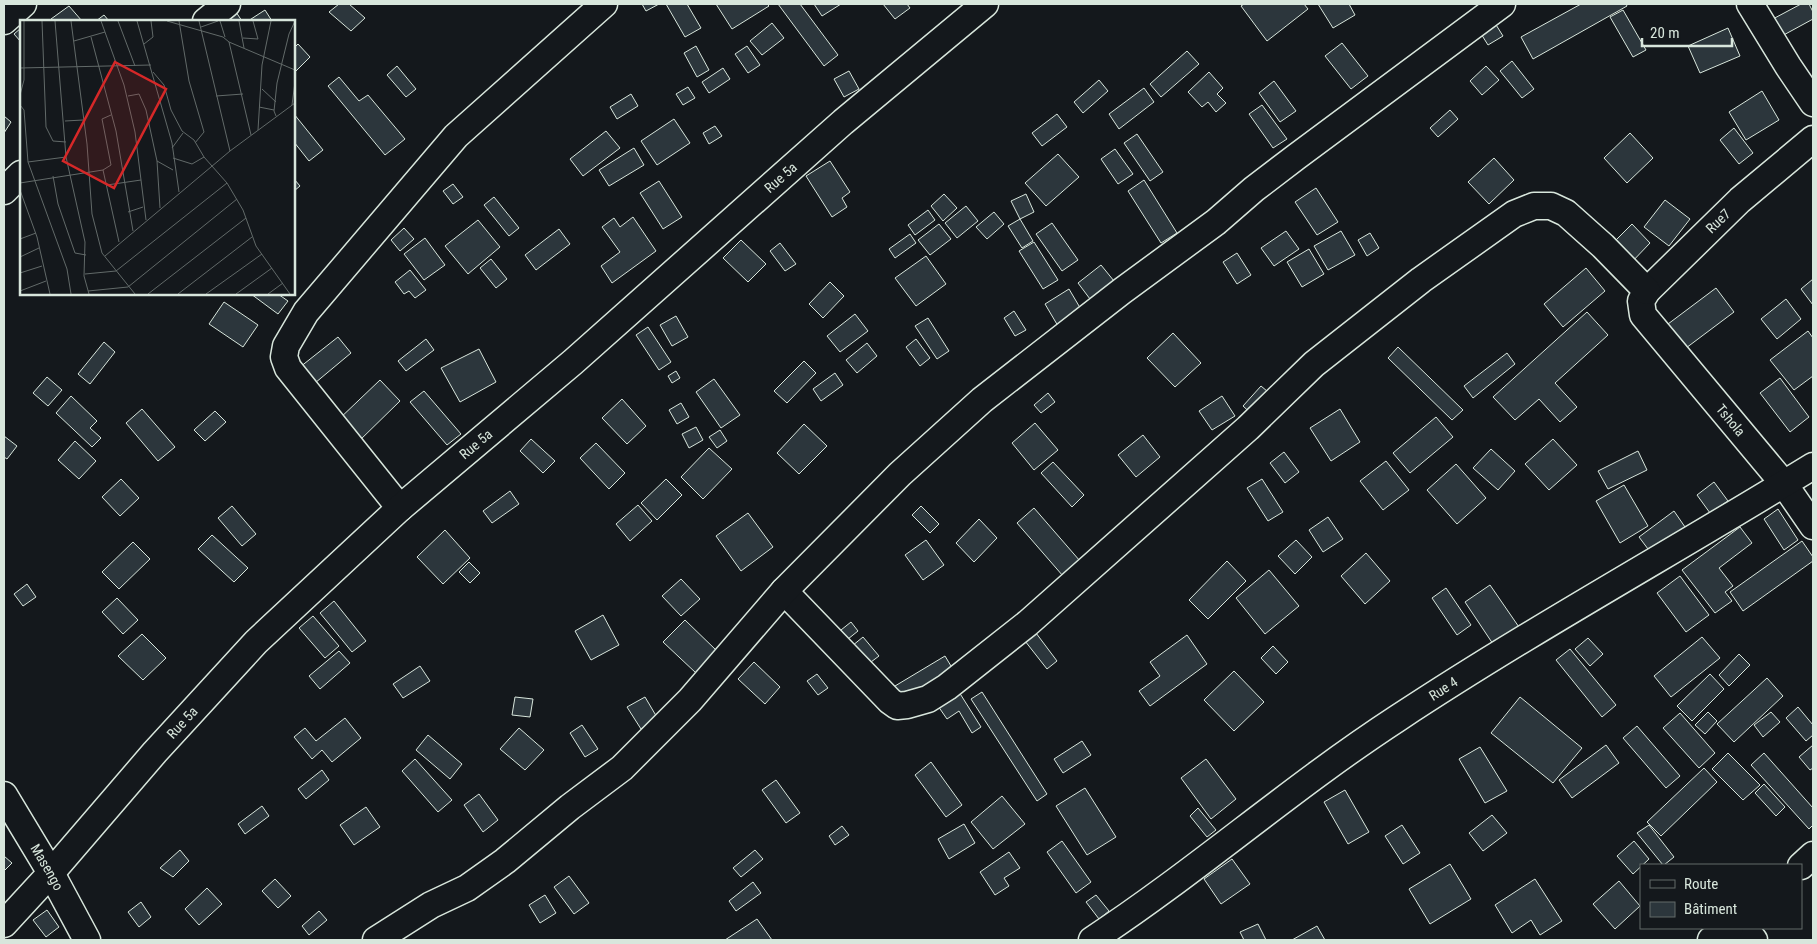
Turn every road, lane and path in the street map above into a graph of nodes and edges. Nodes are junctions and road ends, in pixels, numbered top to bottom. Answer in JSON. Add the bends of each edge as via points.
{"nodes":[{"id":1,"x":23,"y":4,"type":"edge"},
{"id":2,"x":227,"y":4,"type":"edge"},
{"id":3,"x":604,"y":4,"type":"edge"},
{"id":4,"x":985,"y":4,"type":"edge"},
{"id":5,"x":1502,"y":4,"type":"edge"},
{"id":6,"x":1750,"y":4,"type":"edge"},
{"id":7,"x":207,"y":20,"type":"edge"},
{"id":8,"x":4,"y":21,"type":"edge"},
{"id":9,"x":1813,"y":103,"type":"edge"},
{"id":10,"x":1813,"y":139,"type":"edge"},
{"id":11,"x":20,"y":175,"type":"edge"},
{"id":12,"x":4,"y":191,"type":"edge"},
{"id":13,"x":1645,"y":303,"type":"junction"},
{"id":14,"x":1813,"y":466,"type":"edge"},
{"id":15,"x":1784,"y":484,"type":"junction"},
{"id":16,"x":400,"y":508,"type":"junction"},
{"id":17,"x":1813,"y":526,"type":"edge"},
{"id":18,"x":784,"y":591,"type":"junction"},
{"id":19,"x":4,"y":795,"type":"edge"},
{"id":20,"x":1813,"y":855,"type":"edge"},
{"id":21,"x":1802,"y":865,"type":"edge"},
{"id":22,"x":51,"y":873,"type":"junction"},
{"id":23,"x":4,"y":924,"type":"edge"},
{"id":24,"x":1728,"y":929,"type":"edge"},
{"id":25,"x":1745,"y":929,"type":"edge"},
{"id":26,"x":87,"y":940,"type":"edge"},
{"id":27,"x":376,"y":940,"type":"edge"},
{"id":28,"x":1092,"y":940,"type":"edge"},
{"id":29,"x":1711,"y":940,"type":"edge"},
{"id":30,"x":1754,"y":940,"type":"edge"}],
"edges":[{"from":1,"to":8,"type":"street"},
{"from":2,"to":7,"type":"street"},
{"from":3,"to":16,"type":"street","via":[[456,136],[306,312],[286,346],[284,357],[288,368]]},
{"from":4,"to":16,"type":"street","name":"Rue 5a","via":[[843,122],[573,362]]},
{"from":5,"to":18,"type":"street","via":[[1296,157],[982,400],[900,474]]},
{"from":6,"to":9,"type":"street"},
{"from":10,"to":13,"type":"street","name":"Rue7","via":[[1740,200]]},
{"from":11,"to":12,"type":"street"},
{"from":13,"to":15,"type":"street","name":"Tshola"},
{"from":13,"to":18,"type":"street","name":"Tshola","via":[[1603,246],[1566,214],[1551,206],[1534,206],[1514,214],[1421,280],[1314,364],[1248,428],[1050,603],[928,699],[907,706],[897,706],[890,701]]},
{"from":14,"to":15,"type":"street","name":"Rue 4"},
{"from":15,"to":17,"type":"street","name":"Tshola"},
{"from":15,"to":28,"type":"street","name":"Rue 4","via":[[1396,719]]},
{"from":16,"to":22,"type":"street","name":"Rue 5a","via":[[256,642],[155,752]]},
{"from":18,"to":27,"type":"street","via":[[690,700],[622,768],[467,888],[431,905]]},
{"from":19,"to":22,"type":"street","name":"Masengo"},
{"from":20,"to":21,"type":"street"},
{"from":22,"to":23,"type":"street","name":"Rue 5a"},
{"from":22,"to":26,"type":"street","name":"Masengo"},
{"from":24,"to":29,"type":"street"},
{"from":25,"to":30,"type":"street"}]}
